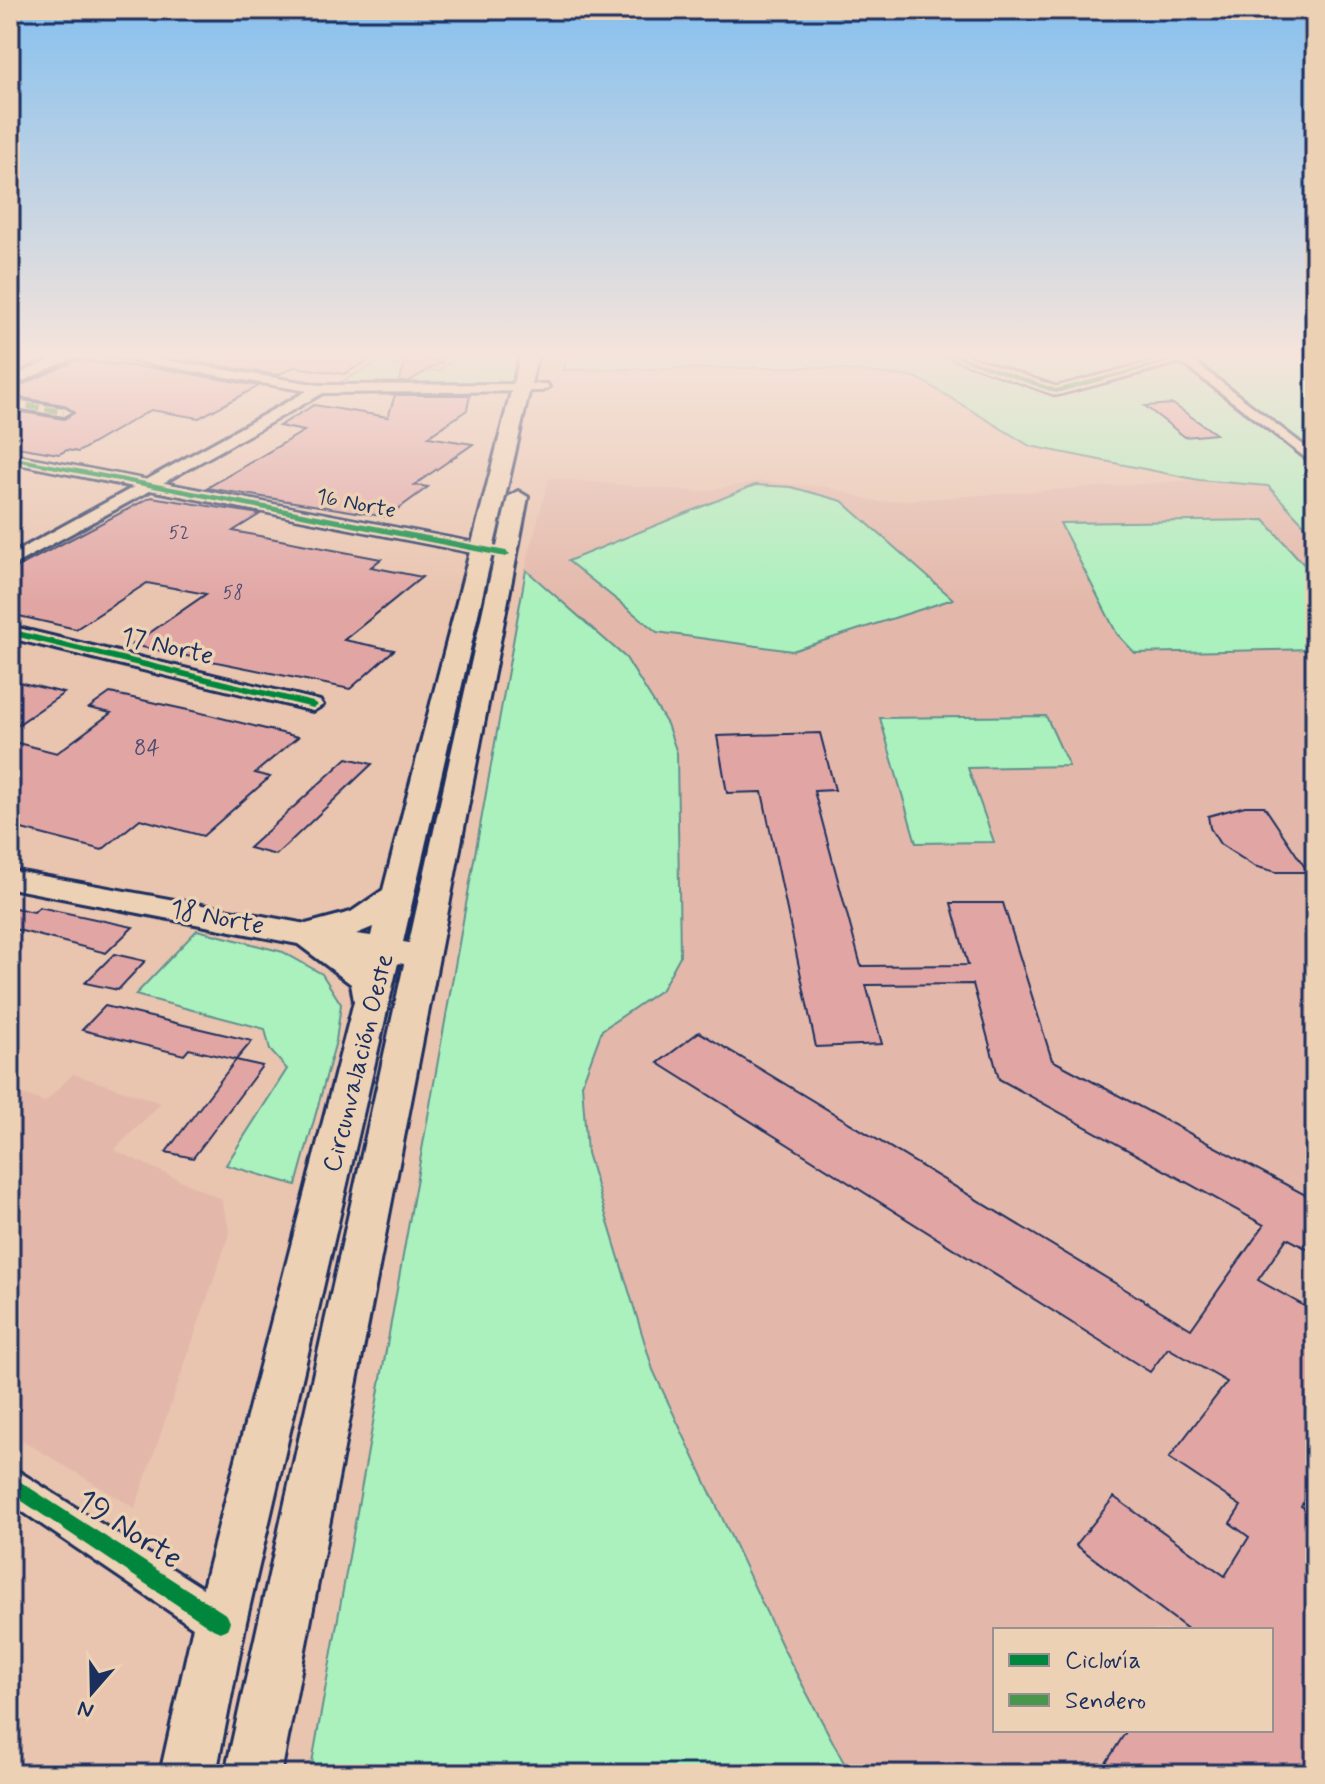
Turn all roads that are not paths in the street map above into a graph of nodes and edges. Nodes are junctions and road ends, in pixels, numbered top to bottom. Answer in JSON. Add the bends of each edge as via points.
{"nodes":[{"id":1,"x":236,"y":436,"type":"edge"},
{"id":2,"x":520,"y":436,"type":"edge"},
{"id":3,"x":1282,"y":436,"type":"edge"},
{"id":4,"x":10,"y":458,"type":"edge"},
{"id":5,"x":1315,"y":461,"type":"edge"},
{"id":6,"x":149,"y":485,"type":"junction"},
{"id":7,"x":495,"y":552,"type":"junction"},
{"id":8,"x":10,"y":562,"type":"edge"},
{"id":9,"x":10,"y":632,"type":"edge"},
{"id":10,"x":313,"y":705,"type":"dead end"},
{"id":11,"x":10,"y":879,"type":"edge"},
{"id":12,"x":401,"y":891,"type":"junction"},
{"id":13,"x":301,"y":934,"type":"junction"},
{"id":14,"x":405,"y":954,"type":"junction"},
{"id":15,"x":373,"y":1007,"type":"junction"},
{"id":16,"x":10,"y":1483,"type":"edge"},
{"id":17,"x":220,"y":1622,"type":"junction"},
{"id":18,"x":188,"y":1774,"type":"edge"},
{"id":19,"x":253,"y":1774,"type":"edge"}],
"edges":[{"from":1,"to":6,"type":"street"},
{"from":2,"to":7,"type":"main road","name":"Circunvalación Oeste"},
{"from":3,"to":5,"type":"street"},
{"from":4,"to":6,"type":"street","name":"16 Norte"},
{"from":6,"to":7,"type":"street","name":"16 Norte"},
{"from":6,"to":8,"type":"street"},
{"from":7,"to":12,"type":"main road","name":"Circunvalación Oeste"},
{"from":7,"to":14,"type":"main road","name":"Circunvalación Oeste"},
{"from":9,"to":10,"type":"street","name":"17 Norte"},
{"from":11,"to":13,"type":"main road","name":"18 Norte"},
{"from":12,"to":13,"type":"main road","via":[[378,913],[342,930]]},
{"from":12,"to":14,"type":"main road","name":"Circunvalación Oeste"},
{"from":13,"to":14,"type":"main road","name":"18 Norte"},
{"from":13,"to":15,"type":"main road","via":[[367,980]]},
{"from":14,"to":15,"type":"main road","name":"Circunvalación Oeste"},
{"from":14,"to":19,"type":"main road","name":"Circunvalación Oeste"},
{"from":15,"to":17,"type":"main road","name":"Circunvalación Oeste"},
{"from":16,"to":17,"type":"street","name":"19 Norte"},
{"from":17,"to":18,"type":"main road","name":"Circunvalación Oeste"}]}
